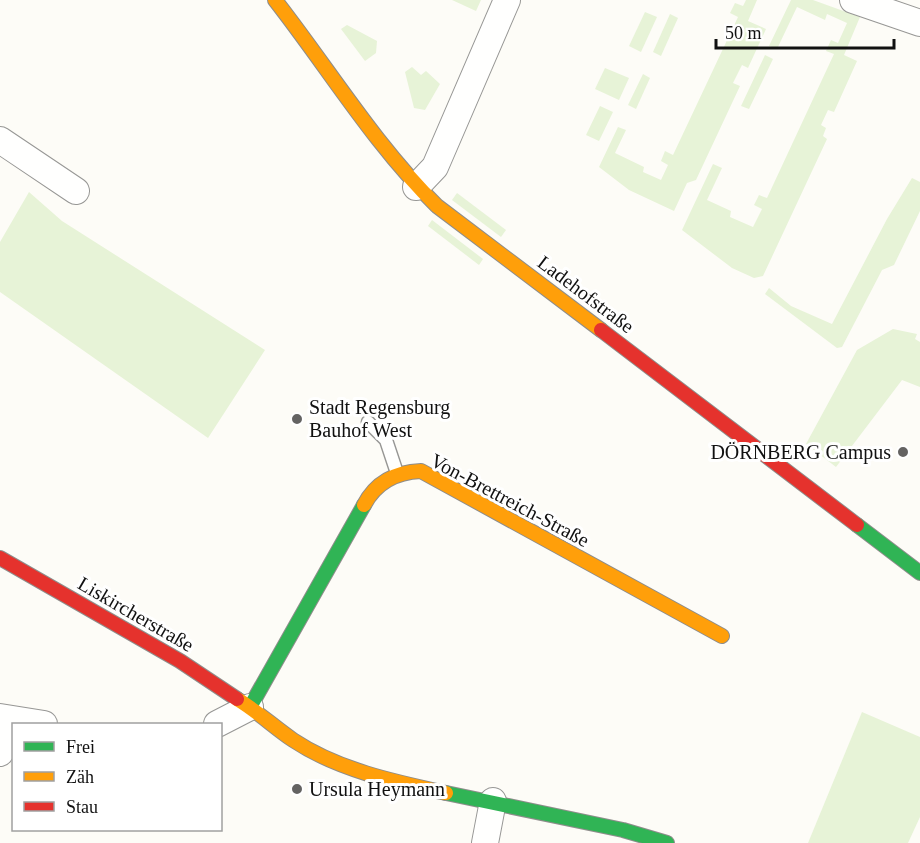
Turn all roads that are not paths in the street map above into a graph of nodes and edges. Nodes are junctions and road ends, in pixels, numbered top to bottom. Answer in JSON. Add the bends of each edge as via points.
{"nodes":[{"id":1,"x":275,"y":0,"type":"edge"},
{"id":2,"x":507,"y":0,"type":"edge"},
{"id":3,"x":853,"y":0,"type":"edge"},
{"id":4,"x":920,"y":23,"type":"edge"},
{"id":5,"x":0,"y":140,"type":"edge"},
{"id":6,"x":416,"y":187,"type":"junction"},
{"id":7,"x":76,"y":191,"type":"dead end"},
{"id":8,"x":368,"y":422,"type":"dead end"},
{"id":9,"x":398,"y":474,"type":"junction"},
{"id":10,"x":0,"y":558,"type":"edge"},
{"id":11,"x":920,"y":573,"type":"edge"},
{"id":12,"x":722,"y":636,"type":"dead end"},
{"id":13,"x":250,"y":707,"type":"junction"},
{"id":14,"x":219,"y":723,"type":"edge"},
{"id":15,"x":12,"y":735,"type":"edge"},
{"id":16,"x":0,"y":753,"type":"edge"},
{"id":17,"x":494,"y":801,"type":"junction"},
{"id":18,"x":485,"y":843,"type":"edge"},
{"id":19,"x":667,"y":843,"type":"edge"}],
"edges":[{"from":1,"to":6,"type":"street","name":"Ladehofstraße","via":[[391,159]]},
{"from":2,"to":6,"type":"street","via":[[435,166]]},
{"from":3,"to":4,"type":"street"},
{"from":5,"to":7,"type":"street"},
{"from":6,"to":11,"type":"street","name":"Ladehofstraße"},
{"from":8,"to":9,"type":"lane","via":[[386,440]]},
{"from":9,"to":12,"type":"street","name":"Von-Brettreich-Straße","via":[[422,471]]},
{"from":9,"to":13,"type":"street","name":"Von-Brettreich-Straße","via":[[371,492]]},
{"from":10,"to":13,"type":"street","name":"Liskircherstraße","via":[[180,661]]},
{"from":13,"to":14,"type":"street"},
{"from":13,"to":17,"type":"street","name":"Liskircherstraße","via":[[294,741],[336,762],[392,781]]},
{"from":15,"to":16,"type":"street"},
{"from":17,"to":18,"type":"street"},
{"from":17,"to":19,"type":"street","name":"Liskircherstraße"}]}
